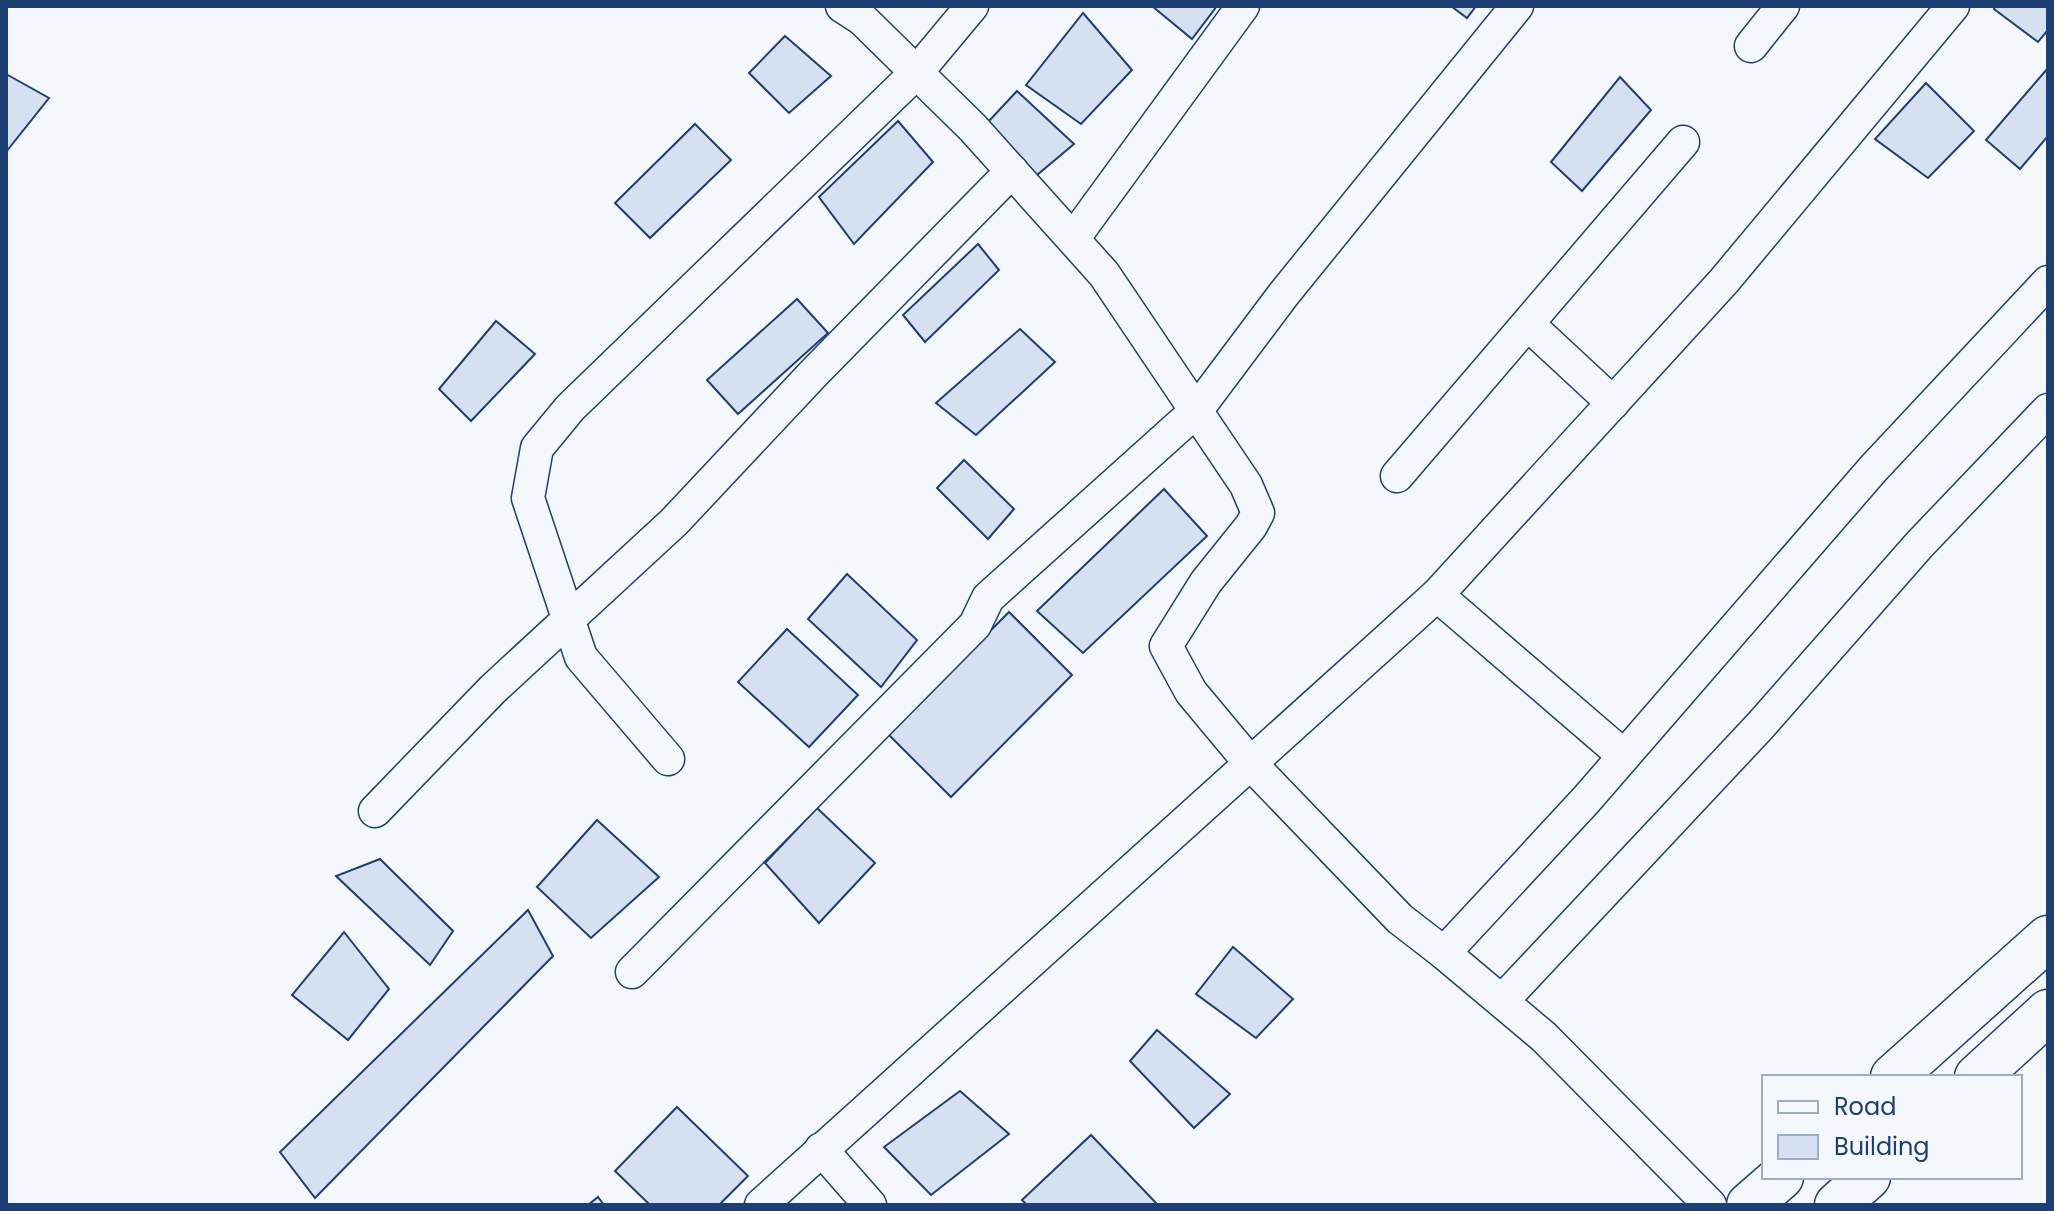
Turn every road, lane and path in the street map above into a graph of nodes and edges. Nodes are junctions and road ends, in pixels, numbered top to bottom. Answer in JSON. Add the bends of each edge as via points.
{"nodes":[{"id":1,"x":842,"y":6,"type":"edge"},
{"id":2,"x":972,"y":6,"type":"edge"},
{"id":3,"x":1243,"y":6,"type":"edge"},
{"id":4,"x":1517,"y":6,"type":"edge"},
{"id":5,"x":1783,"y":6,"type":"edge"},
{"id":6,"x":1953,"y":6,"type":"edge"},
{"id":7,"x":1751,"y":46,"type":"dead end"},
{"id":8,"x":917,"y":72,"type":"junction"},
{"id":9,"x":1683,"y":142,"type":"dead end"},
{"id":10,"x":1012,"y":171,"type":"junction"},
{"id":11,"x":1073,"y":239,"type":"junction"},
{"id":12,"x":2048,"y":282,"type":"edge"},
{"id":13,"x":1528,"y":324,"type":"junction"},
{"id":14,"x":1613,"y":403,"type":"junction"},
{"id":15,"x":2048,"y":410,"type":"edge"},
{"id":16,"x":1196,"y":411,"type":"junction"},
{"id":17,"x":1397,"y":476,"type":"dead end"},
{"id":18,"x":1437,"y":595,"type":"junction"},
{"id":19,"x":568,"y":618,"type":"junction"},
{"id":20,"x":1624,"y":756,"type":"junction"},
{"id":21,"x":668,"y":759,"type":"dead end"},
{"id":22,"x":1251,"y":764,"type":"junction"},
{"id":23,"x":375,"y":811,"type":"dead end"},
{"id":24,"x":2048,"y":938,"type":"edge"},
{"id":25,"x":1444,"y":953,"type":"junction"},
{"id":26,"x":632,"y":972,"type":"dead end"},
{"id":27,"x":1502,"y":1001,"type":"junction"},
{"id":28,"x":2048,"y":1012,"type":"edge"},
{"id":29,"x":1895,"y":1075,"type":"edge"},
{"id":30,"x":1979,"y":1075,"type":"edge"},
{"id":31,"x":821,"y":1149,"type":"junction"},
{"id":32,"x":1779,"y":1179,"type":"edge"},
{"id":33,"x":1866,"y":1179,"type":"edge"},
{"id":34,"x":761,"y":1205,"type":"edge"},
{"id":35,"x":870,"y":1205,"type":"edge"},
{"id":36,"x":1710,"y":1205,"type":"edge"},
{"id":37,"x":1749,"y":1205,"type":"edge"},
{"id":38,"x":1837,"y":1205,"type":"edge"}],
"edges":[{"from":1,"to":8,"type":"street"},
{"from":2,"to":8,"type":"street"},
{"from":3,"to":11,"type":"street"},
{"from":4,"to":16,"type":"street"},
{"from":5,"to":7,"type":"street"},
{"from":6,"to":14,"type":"street","via":[[1724,281]]},
{"from":8,"to":10,"type":"street"},
{"from":8,"to":19,"type":"street","via":[[570,408],[537,448],[528,498]]},
{"from":9,"to":13,"type":"street"},
{"from":10,"to":11,"type":"street"},
{"from":10,"to":19,"type":"street","via":[[674,522]]},
{"from":11,"to":16,"type":"street","via":[[1104,274]]},
{"from":12,"to":20,"type":"street","via":[[1873,469]]},
{"from":13,"to":14,"type":"street"},
{"from":13,"to":17,"type":"street"},
{"from":14,"to":18,"type":"street"},
{"from":15,"to":27,"type":"street"},
{"from":16,"to":22,"type":"street","via":[[1246,485],[1258,513],[1166,646],[1191,692]]},
{"from":16,"to":26,"type":"street","via":[[988,598],[975,625]]},
{"from":18,"to":20,"type":"street"},
{"from":18,"to":22,"type":"street"},
{"from":19,"to":21,"type":"street","via":[[581,657]]},
{"from":19,"to":23,"type":"street"},
{"from":20,"to":25,"type":"street"},
{"from":22,"to":25,"type":"street","via":[[1400,919]]},
{"from":22,"to":31,"type":"street"},
{"from":24,"to":29,"type":"highway"},
{"from":25,"to":27,"type":"street"},
{"from":27,"to":36,"type":"street"},
{"from":28,"to":30,"type":"highway"},
{"from":31,"to":34,"type":"street"},
{"from":31,"to":35,"type":"street"},
{"from":32,"to":37,"type":"highway"},
{"from":33,"to":38,"type":"highway"}]}
